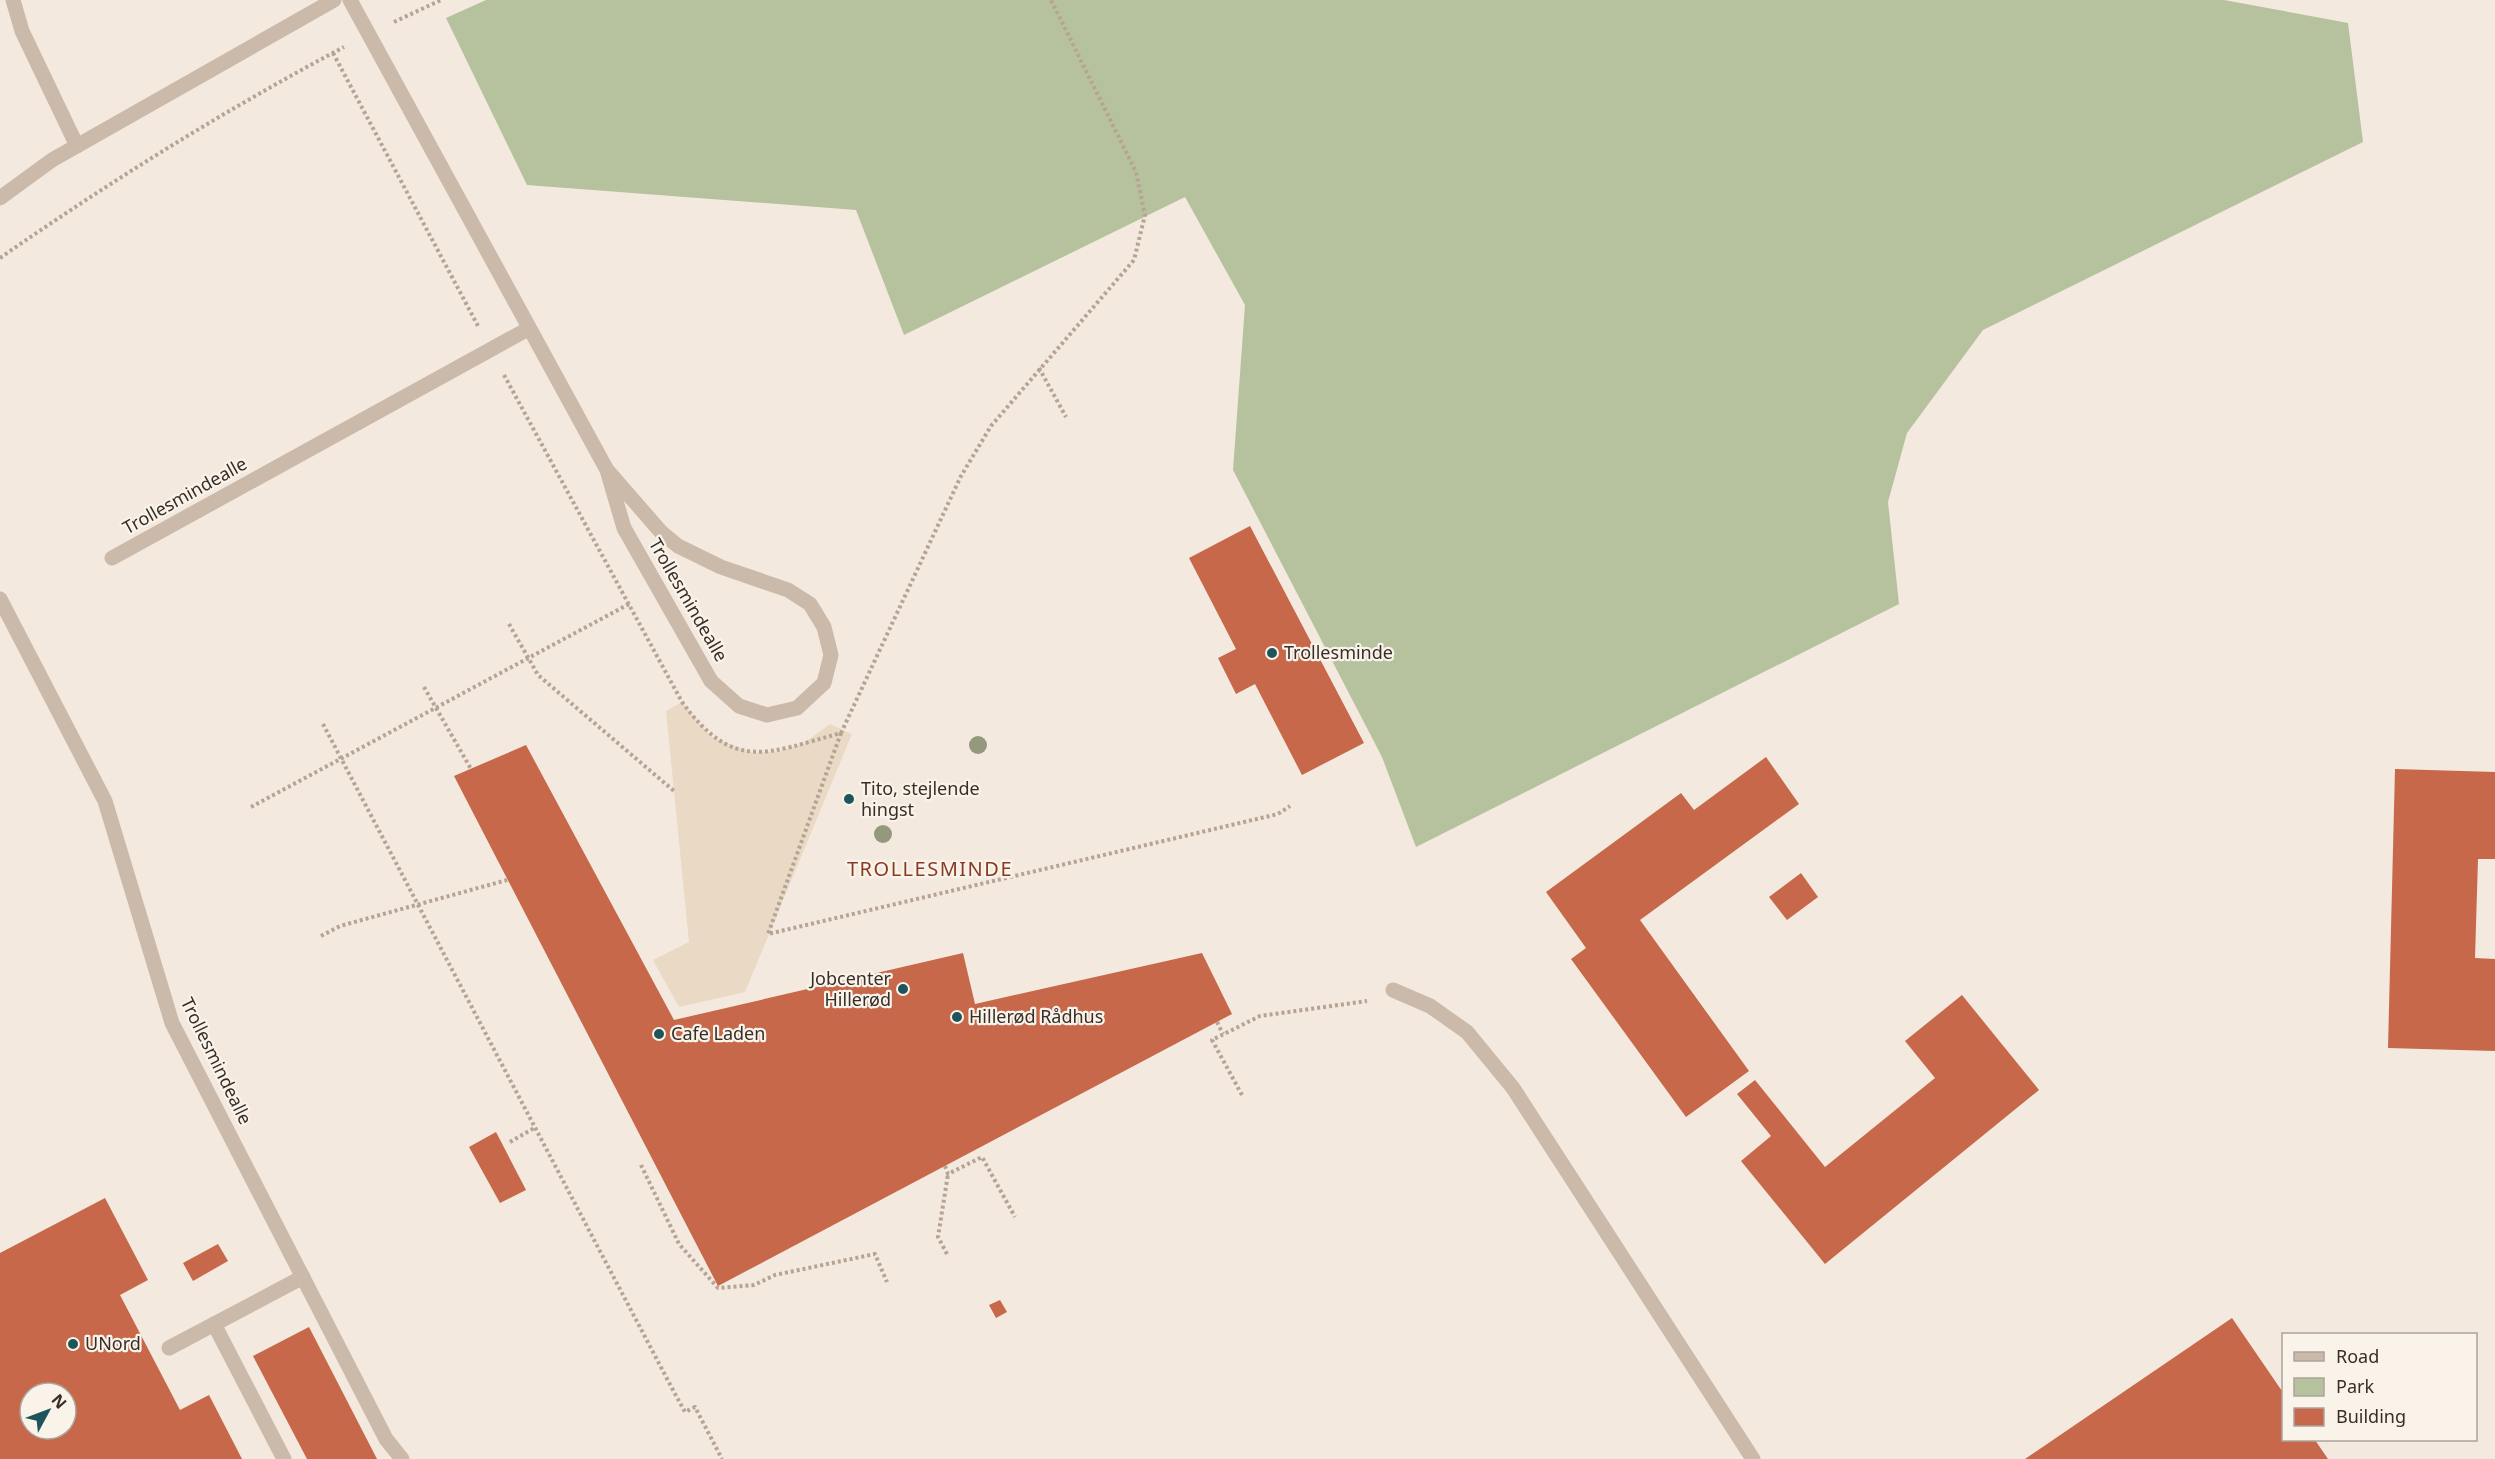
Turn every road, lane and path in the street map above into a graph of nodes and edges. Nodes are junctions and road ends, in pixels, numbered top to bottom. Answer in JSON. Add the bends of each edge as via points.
{"nodes":[{"id":1,"x":13,"y":0,"type":"edge"},
{"id":2,"x":334,"y":0,"type":"edge"},
{"id":3,"x":351,"y":0,"type":"edge"},
{"id":4,"x":441,"y":0,"type":"edge"},
{"id":5,"x":1051,"y":0,"type":"edge"},
{"id":6,"x":370,"y":34,"type":"junction"},
{"id":7,"x":333,"y":53,"type":"junction"},
{"id":8,"x":77,"y":146,"type":"junction"},
{"id":9,"x":0,"y":198,"type":"edge"},
{"id":10,"x":0,"y":258,"type":"edge"},
{"id":11,"x":528,"y":329,"type":"junction"},
{"id":12,"x":491,"y":350,"type":"junction"},
{"id":13,"x":1039,"y":368,"type":"junction"},
{"id":14,"x":1066,"y":417,"type":"dead end"},
{"id":15,"x":607,"y":470,"type":"junction"},
{"id":16,"x":112,"y":558,"type":"dead end"},
{"id":17,"x":0,"y":599,"type":"edge"},
{"id":18,"x":629,"y":604,"type":"junction"},
{"id":19,"x":509,"y":624,"type":"dead end"},
{"id":20,"x":528,"y":659,"type":"junction"},
{"id":21,"x":424,"y":687,"type":"dead end"},
{"id":22,"x":436,"y":708,"type":"junction"},
{"id":23,"x":323,"y":724,"type":"dead end"},
{"id":24,"x":841,"y":733,"type":"junction"},
{"id":25,"x":341,"y":760,"type":"junction"},
{"id":26,"x":471,"y":769,"type":"dead end"},
{"id":27,"x":674,"y":791,"type":"dead end"},
{"id":28,"x":1290,"y":806,"type":"dead end"},
{"id":29,"x":251,"y":807,"type":"dead end"},
{"id":30,"x":507,"y":880,"type":"dead end"},
{"id":31,"x":416,"y":905,"type":"junction"},
{"id":32,"x":321,"y":936,"type":"dead end"},
{"id":33,"x":1393,"y":990,"type":"dead end"},
{"id":34,"x":1376,"y":999,"type":"dead end"},
{"id":35,"x":1217,"y":1022,"type":"dead end"},
{"id":36,"x":1223,"y":1034,"type":"junction"},
{"id":37,"x":1242,"y":1095,"type":"dead end"},
{"id":38,"x":534,"y":1128,"type":"junction"},
{"id":39,"x":510,"y":1142,"type":"dead end"},
{"id":40,"x":641,"y":1165,"type":"dead end"},
{"id":41,"x":945,"y":1166,"type":"dead end"},
{"id":42,"x":948,"y":1174,"type":"junction"},
{"id":43,"x":1015,"y":1217,"type":"dead end"},
{"id":44,"x":947,"y":1254,"type":"dead end"},
{"id":45,"x":303,"y":1277,"type":"junction"},
{"id":46,"x":887,"y":1282,"type":"dead end"},
{"id":47,"x":213,"y":1324,"type":"junction"},
{"id":48,"x":169,"y":1348,"type":"dead end"},
{"id":49,"x":284,"y":1459,"type":"edge"},
{"id":50,"x":402,"y":1459,"type":"edge"},
{"id":51,"x":722,"y":1459,"type":"edge"},
{"id":52,"x":1753,"y":1459,"type":"edge"}],
"edges":[{"from":1,"to":8,"type":"street","via":[[22,31]]},
{"from":2,"to":8,"type":"street"},
{"from":3,"to":6,"type":"street","name":"Trollesmindealle"},
{"from":4,"to":6,"type":"path"},
{"from":5,"to":13,"type":"path","via":[[1136,172],[1145,214],[1134,260]]},
{"from":6,"to":7,"type":"path"},
{"from":6,"to":11,"type":"street","name":"Trollesmindealle"},
{"from":7,"to":10,"type":"path","via":[[106,185]]},
{"from":7,"to":12,"type":"path"},
{"from":8,"to":9,"type":"street"},
{"from":11,"to":12,"type":"street","name":"Trollesmindealle"},
{"from":11,"to":15,"type":"street","name":"Trollesmindealle"},
{"from":12,"to":16,"type":"street","name":"Trollesmindealle"},
{"from":12,"to":18,"type":"path"},
{"from":13,"to":14,"type":"path"},
{"from":13,"to":24,"type":"path","via":[[991,426],[961,476]]},
{"from":15,"to":15,"type":"street","name":"Trollesmindealle","via":[[678,546],[721,567],[788,590],[810,604],[824,627],[831,655],[824,683],[797,708],[767,715],[739,706],[711,681],[624,528]]},
{"from":17,"to":45,"type":"street","name":"Trollesmindealle","via":[[105,801],[172,1023]]},
{"from":18,"to":20,"type":"path"},
{"from":18,"to":24,"type":"path","via":[[682,702],[711,737],[753,753],[780,752]]},
{"from":19,"to":20,"type":"path"},
{"from":20,"to":22,"type":"path"},
{"from":20,"to":27,"type":"path","via":[[538,675]]},
{"from":21,"to":22,"type":"path"},
{"from":22,"to":25,"type":"path"},
{"from":22,"to":26,"type":"path"},
{"from":23,"to":25,"type":"path"},
{"from":24,"to":28,"type":"path","via":[[768,934],[1267,816]]},
{"from":25,"to":29,"type":"path"},
{"from":25,"to":31,"type":"path"},
{"from":30,"to":31,"type":"path"},
{"from":31,"to":32,"type":"path","via":[[340,926]]},
{"from":31,"to":38,"type":"path"},
{"from":33,"to":52,"type":"street","via":[[1430,1006],[1467,1032],[1513,1088]]},
{"from":34,"to":36,"type":"path","via":[[1260,1016]]},
{"from":35,"to":36,"type":"path"},
{"from":36,"to":37,"type":"path","via":[[1212,1040]]},
{"from":38,"to":39,"type":"path"},
{"from":38,"to":51,"type":"path","via":[[685,1412],[695,1407]]},
{"from":40,"to":46,"type":"path","via":[[680,1244],[718,1288],[754,1285],[775,1275],[875,1254]]},
{"from":41,"to":42,"type":"path"},
{"from":42,"to":43,"type":"path","via":[[982,1157]]},
{"from":42,"to":44,"type":"path","via":[[938,1238]]},
{"from":45,"to":47,"type":"street"},
{"from":45,"to":50,"type":"street","name":"Trollesmindealle","via":[[386,1438]]},
{"from":47,"to":48,"type":"street"},
{"from":47,"to":49,"type":"street"}]}
